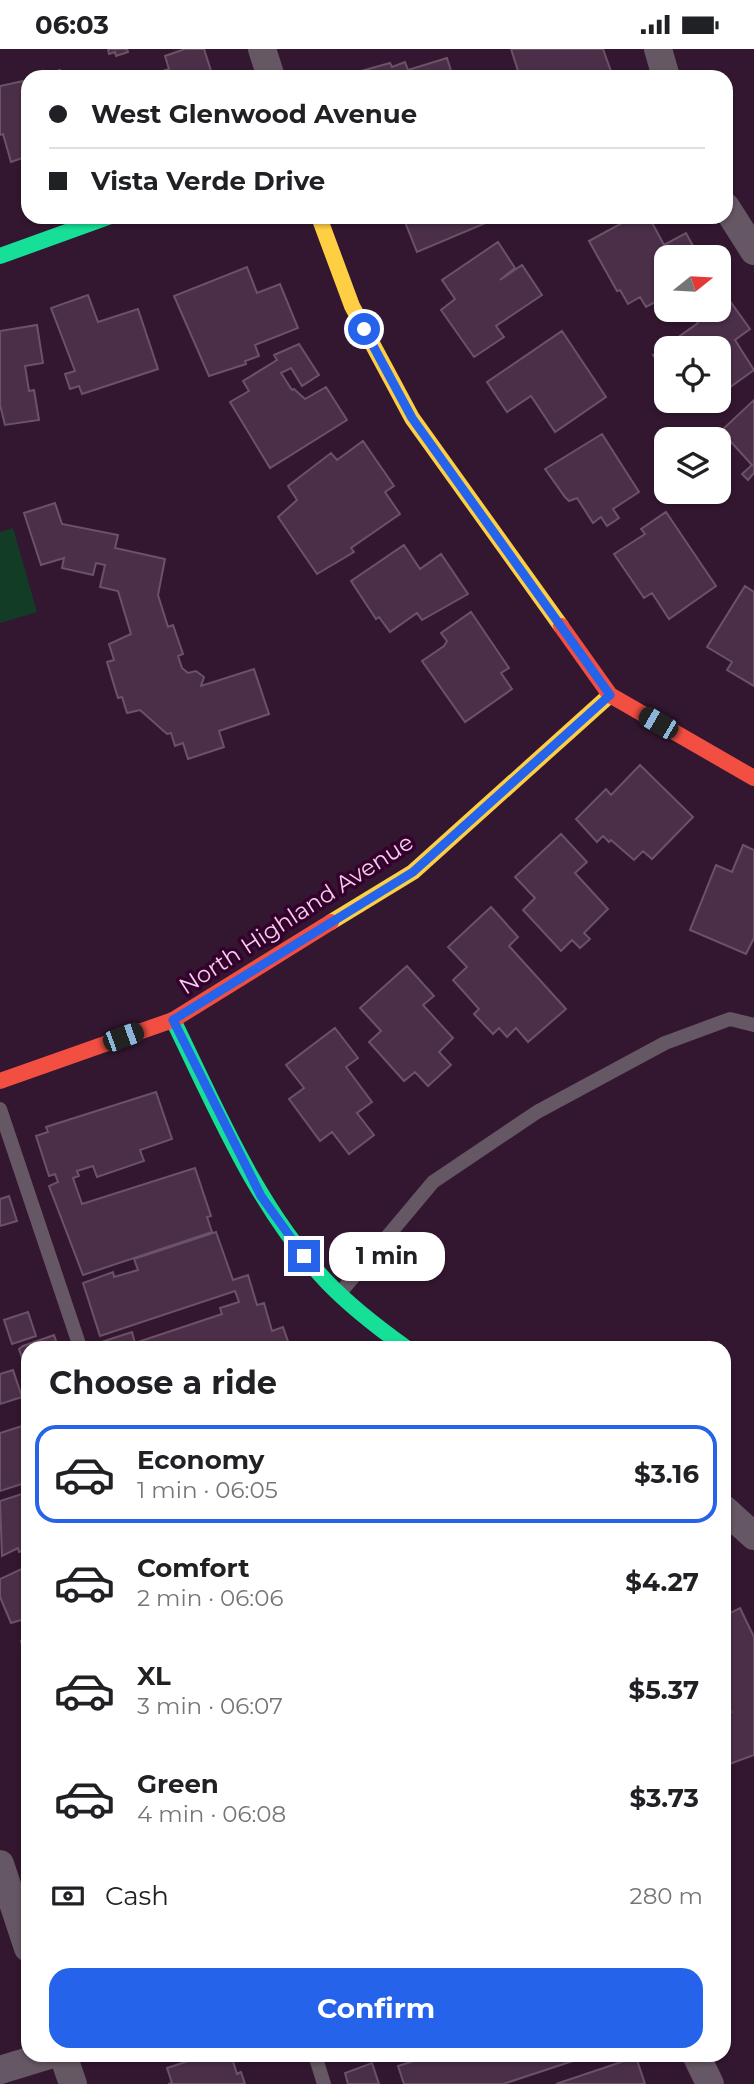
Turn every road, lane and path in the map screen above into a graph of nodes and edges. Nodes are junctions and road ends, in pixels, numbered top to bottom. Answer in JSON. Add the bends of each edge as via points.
{"nodes":[{"id":1,"x":262,"y":49,"type":"edge"},
{"id":2,"x":658,"y":49,"type":"edge"},
{"id":3,"x":269,"y":70,"type":"edge"},
{"id":4,"x":664,"y":70,"type":"edge"},
{"id":5,"x":733,"y":218,"type":"edge"},
{"id":6,"x":89,"y":224,"type":"edge"},
{"id":7,"x":322,"y":224,"type":"edge"},
{"id":8,"x":754,"y":251,"type":"edge"},
{"id":9,"x":0,"y":256,"type":"edge"},
{"id":10,"x":610,"y":695,"type":"junction"},
{"id":11,"x":754,"y":778,"type":"edge"},
{"id":12,"x":173,"y":1020,"type":"junction"},
{"id":13,"x":754,"y":1025,"type":"edge"},
{"id":14,"x":0,"y":1081,"type":"edge"},
{"id":15,"x":0,"y":1109,"type":"edge"},
{"id":16,"x":340,"y":1294,"type":"junction"},
{"id":17,"x":78,"y":1341,"type":"edge"},
{"id":18,"x":398,"y":1341,"type":"edge"},
{"id":19,"x":731,"y":1515,"type":"edge"},
{"id":20,"x":754,"y":1536,"type":"edge"},
{"id":21,"x":0,"y":1864,"type":"edge"},
{"id":22,"x":21,"y":1927,"type":"edge"},
{"id":23,"x":26,"y":2062,"type":"edge"},
{"id":24,"x":66,"y":2062,"type":"edge"},
{"id":25,"x":317,"y":2062,"type":"edge"},
{"id":26,"x":699,"y":2062,"type":"edge"},
{"id":27,"x":0,"y":2070,"type":"edge"},
{"id":28,"x":73,"y":2084,"type":"edge"},
{"id":29,"x":324,"y":2084,"type":"edge"},
{"id":30,"x":710,"y":2084,"type":"edge"}],
"edges":[{"from":1,"to":3,"type":"street"},
{"from":2,"to":4,"type":"street"},
{"from":5,"to":8,"type":"street"},
{"from":6,"to":9,"type":"street"},
{"from":7,"to":10,"type":"street","via":[[352,306],[412,418]]},
{"from":10,"to":11,"type":"street"},
{"from":10,"to":12,"type":"street","name":"North Highland Avenue","via":[[413,872]]},
{"from":12,"to":14,"type":"street","name":"North Highland Avenue"},
{"from":12,"to":16,"type":"street","via":[[261,1196],[318,1276]]},
{"from":13,"to":16,"type":"lane","via":[[730,1019],[665,1043],[537,1112],[433,1182]]},
{"from":15,"to":17,"type":"lane"},
{"from":16,"to":18,"type":"street"},
{"from":19,"to":20,"type":"street"},
{"from":21,"to":22,"type":"street"},
{"from":23,"to":27,"type":"street"},
{"from":24,"to":28,"type":"street"},
{"from":25,"to":29,"type":"lane"},
{"from":26,"to":30,"type":"street"}]}
